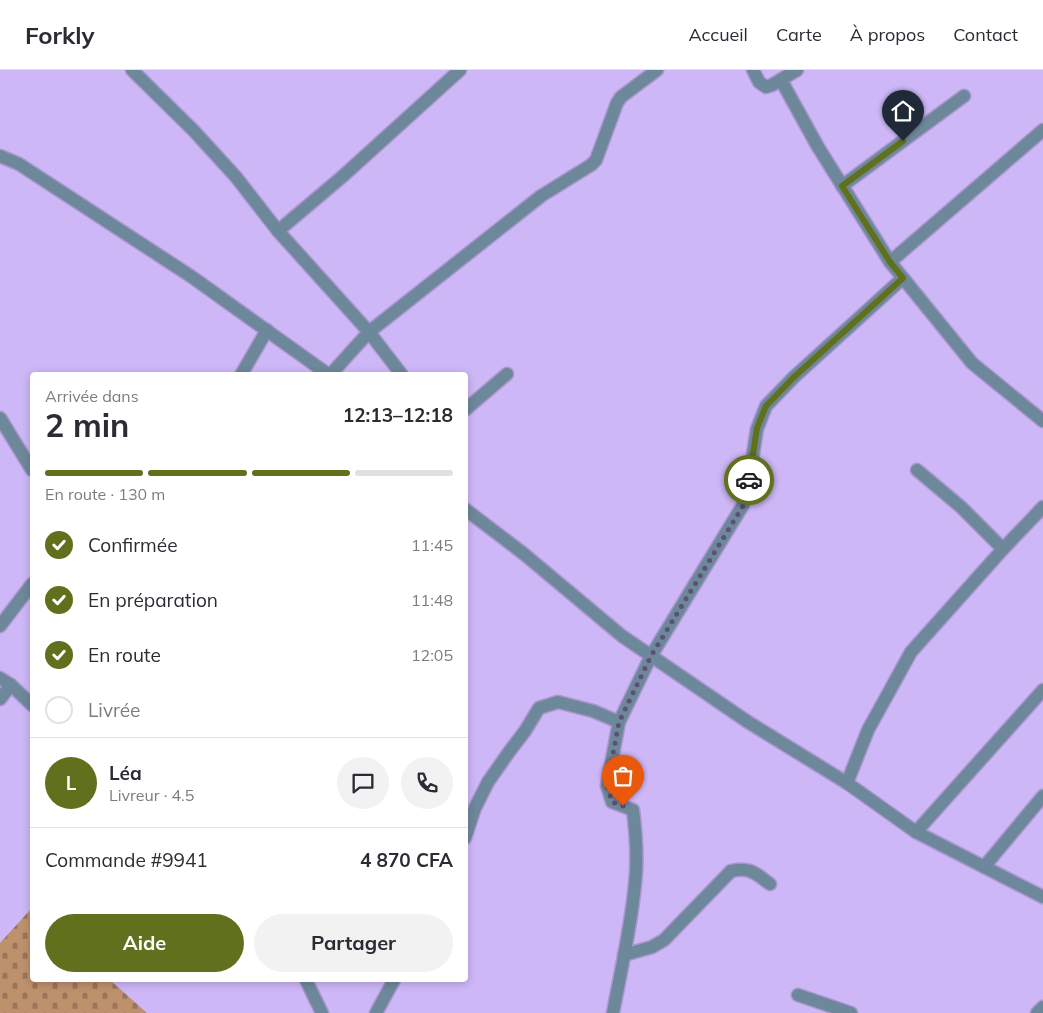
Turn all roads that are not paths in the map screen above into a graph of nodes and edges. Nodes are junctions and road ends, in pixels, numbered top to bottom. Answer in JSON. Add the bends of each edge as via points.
{"nodes":[{"id":1,"x":132,"y":70,"type":"edge"},
{"id":2,"x":460,"y":70,"type":"edge"},
{"id":3,"x":656,"y":70,"type":"edge"},
{"id":4,"x":753,"y":70,"type":"edge"},
{"id":5,"x":797,"y":70,"type":"edge"},
{"id":6,"x":781,"y":80,"type":"junction"},
{"id":7,"x":964,"y":96,"type":"dead end"},
{"id":8,"x":1043,"y":130,"type":"edge"},
{"id":9,"x":0,"y":156,"type":"edge"},
{"id":10,"x":842,"y":186,"type":"junction"},
{"id":11,"x":278,"y":231,"type":"junction"},
{"id":12,"x":890,"y":262,"type":"junction"},
{"id":13,"x":903,"y":278,"type":"junction"},
{"id":14,"x":267,"y":330,"type":"junction"},
{"id":15,"x":369,"y":332,"type":"junction"},
{"id":16,"x":243,"y":372,"type":"edge"},
{"id":17,"x":325,"y":372,"type":"edge"},
{"id":18,"x":332,"y":372,"type":"edge"},
{"id":19,"x":400,"y":372,"type":"edge"},
{"id":20,"x":507,"y":374,"type":"dead end"},
{"id":21,"x":468,"y":407,"type":"edge"},
{"id":22,"x":0,"y":421,"type":"edge"},
{"id":23,"x":1043,"y":421,"type":"edge"},
{"id":24,"x":30,"y":467,"type":"edge"},
{"id":25,"x":917,"y":470,"type":"dead end"},
{"id":26,"x":1043,"y":507,"type":"edge"},
{"id":27,"x":468,"y":514,"type":"edge"},
{"id":28,"x":1003,"y":548,"type":"junction"},
{"id":29,"x":30,"y":587,"type":"edge"},
{"id":30,"x":0,"y":626,"type":"edge"},
{"id":31,"x":651,"y":656,"type":"junction"},
{"id":32,"x":5,"y":682,"type":"edge"},
{"id":33,"x":1043,"y":690,"type":"edge"},
{"id":34,"x":0,"y":700,"type":"edge"},
{"id":35,"x":30,"y":703,"type":"edge"},
{"id":36,"x":619,"y":722,"type":"junction"},
{"id":37,"x":846,"y":783,"type":"junction"},
{"id":38,"x":1043,"y":796,"type":"edge"},
{"id":39,"x":470,"y":806,"type":"edge"},
{"id":40,"x":468,"y":819,"type":"edge"},
{"id":41,"x":916,"y":832,"type":"junction"},
{"id":42,"x":984,"y":867,"type":"junction"},
{"id":43,"x":770,"y":884,"type":"dead end"},
{"id":44,"x":1043,"y":897,"type":"edge"},
{"id":45,"x":624,"y":955,"type":"junction"},
{"id":46,"x":307,"y":982,"type":"edge"},
{"id":47,"x":393,"y":982,"type":"edge"},
{"id":48,"x":798,"y":995,"type":"dead end"},
{"id":49,"x":1043,"y":1007,"type":"edge"},
{"id":50,"x":322,"y":1013,"type":"edge"},
{"id":51,"x":376,"y":1013,"type":"edge"},
{"id":52,"x":613,"y":1013,"type":"edge"},
{"id":53,"x":852,"y":1013,"type":"edge"},
{"id":54,"x":1038,"y":1013,"type":"edge"}],
"edges":[{"from":1,"to":11,"type":"street","via":[[236,177]]},
{"from":2,"to":11,"type":"street"},
{"from":3,"to":15,"type":"street","via":[[621,97],[596,160],[591,165],[540,196]]},
{"from":4,"to":6,"type":"street","via":[[759,82],[766,87]]},
{"from":5,"to":6,"type":"street"},
{"from":6,"to":10,"type":"street"},
{"from":7,"to":10,"type":"street"},
{"from":8,"to":12,"type":"street"},
{"from":9,"to":14,"type":"street","via":[[35,174]]},
{"from":10,"to":12,"type":"street"},
{"from":11,"to":15,"type":"street"},
{"from":12,"to":13,"type":"street"},
{"from":13,"to":23,"type":"street","via":[[972,363]]},
{"from":13,"to":31,"type":"street","via":[[766,406],[757,428],[743,506]]},
{"from":14,"to":16,"type":"street"},
{"from":14,"to":17,"type":"street"},
{"from":15,"to":18,"type":"street"},
{"from":15,"to":19,"type":"street"},
{"from":20,"to":21,"type":"street"},
{"from":22,"to":24,"type":"street"},
{"from":25,"to":28,"type":"street","via":[[961,506]]},
{"from":26,"to":28,"type":"street"},
{"from":27,"to":31,"type":"street","via":[[524,554],[622,636]]},
{"from":28,"to":37,"type":"street","via":[[910,652],[868,730]]},
{"from":29,"to":30,"type":"street"},
{"from":31,"to":36,"type":"street"},
{"from":31,"to":37,"type":"street"},
{"from":32,"to":34,"type":"street"},
{"from":32,"to":35,"type":"street"},
{"from":33,"to":41,"type":"street"},
{"from":36,"to":39,"type":"street","via":[[593,710],[558,702],[539,708]]},
{"from":36,"to":45,"type":"street","via":[[607,786],[612,802],[633,810],[636,835],[636,882]]},
{"from":37,"to":41,"type":"street"},
{"from":38,"to":42,"type":"street"},
{"from":39,"to":40,"type":"street"},
{"from":41,"to":42,"type":"street"},
{"from":42,"to":44,"type":"street"},
{"from":43,"to":45,"type":"street","via":[[753,871],[731,871],[664,940]]},
{"from":45,"to":52,"type":"street"},
{"from":46,"to":50,"type":"street"},
{"from":47,"to":51,"type":"street"},
{"from":48,"to":53,"type":"street"},
{"from":49,"to":54,"type":"street"}]}
